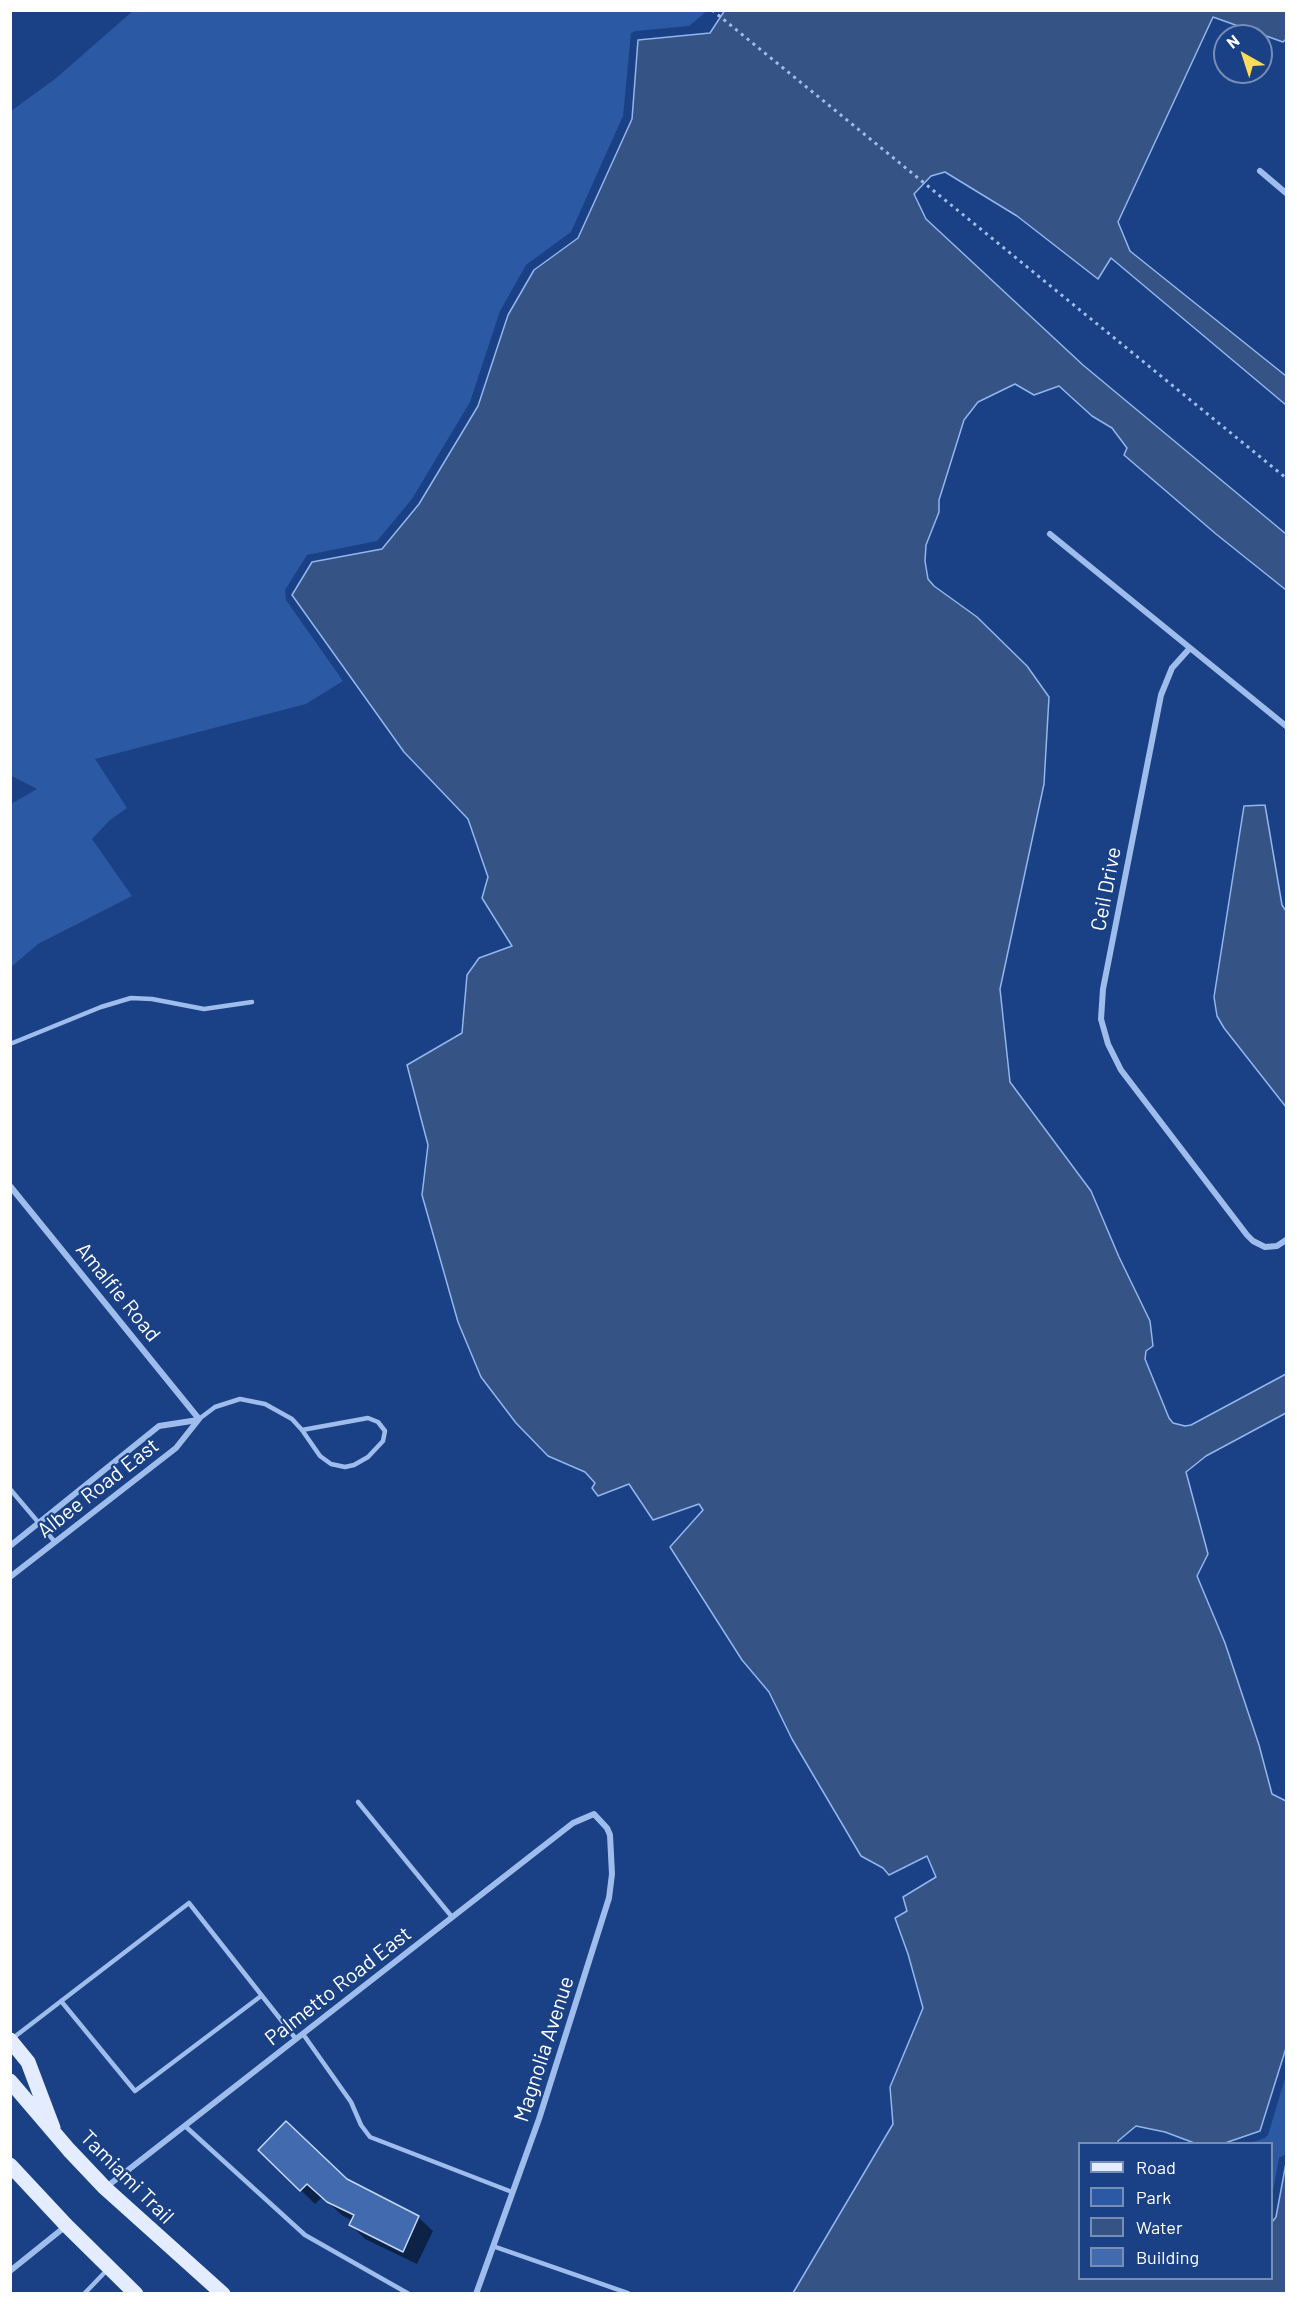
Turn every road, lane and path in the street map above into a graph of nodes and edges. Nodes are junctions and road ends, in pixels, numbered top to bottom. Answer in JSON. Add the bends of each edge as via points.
{"nodes":[{"id":1,"x":712,"y":10,"type":"edge"},
{"id":2,"x":1260,"y":171,"type":"dead end"},
{"id":3,"x":1287,"y":193,"type":"edge"},
{"id":4,"x":1287,"y":478,"type":"edge"},
{"id":5,"x":1050,"y":534,"type":"dead end"},
{"id":6,"x":1190,"y":648,"type":"junction"},
{"id":7,"x":1287,"y":726,"type":"edge"},
{"id":8,"x":252,"y":1002,"type":"dead end"},
{"id":9,"x":10,"y":1044,"type":"edge"},
{"id":10,"x":10,"y":1186,"type":"edge"},
{"id":11,"x":1287,"y":1240,"type":"edge"},
{"id":12,"x":199,"y":1419,"type":"junction"},
{"id":13,"x":302,"y":1430,"type":"junction"},
{"id":14,"x":10,"y":1489,"type":"edge"},
{"id":15,"x":38,"y":1522,"type":"junction"},
{"id":16,"x":55,"y":1542,"type":"junction"},
{"id":17,"x":10,"y":1546,"type":"edge"},
{"id":18,"x":10,"y":1577,"type":"edge"},
{"id":19,"x":358,"y":1802,"type":"dead end"},
{"id":20,"x":594,"y":1814,"type":"joint"},
{"id":21,"x":452,"y":1917,"type":"junction"},
{"id":22,"x":261,"y":1995,"type":"junction"},
{"id":23,"x":61,"y":2001,"type":"junction"},
{"id":24,"x":303,"y":2034,"type":"junction"},
{"id":25,"x":296,"y":2039,"type":"junction"},
{"id":26,"x":10,"y":2040,"type":"edge"},
{"id":27,"x":10,"y":2081,"type":"edge"},
{"id":28,"x":185,"y":2126,"type":"junction"},
{"id":29,"x":57,"y":2136,"type":"junction"},
{"id":30,"x":10,"y":2165,"type":"edge"},
{"id":31,"x":105,"y":2188,"type":"junction"},
{"id":32,"x":512,"y":2192,"type":"junction"},
{"id":33,"x":66,"y":2225,"type":"junction"},
{"id":34,"x":493,"y":2246,"type":"junction"},
{"id":35,"x":109,"y":2268,"type":"junction"},
{"id":36,"x":10,"y":2271,"type":"edge"},
{"id":37,"x":84,"y":2294,"type":"edge"},
{"id":38,"x":136,"y":2294,"type":"edge"},
{"id":39,"x":223,"y":2294,"type":"edge"},
{"id":40,"x":409,"y":2294,"type":"edge"},
{"id":41,"x":476,"y":2294,"type":"edge"},
{"id":42,"x":628,"y":2294,"type":"edge"}],
"edges":[{"from":1,"to":4,"type":"path"},
{"from":2,"to":3,"type":"street"},
{"from":5,"to":6,"type":"street"},
{"from":6,"to":7,"type":"street"},
{"from":6,"to":11,"type":"street","name":"Ceil Drive","via":[[1172,668],[1161,695],[1102,988],[1101,1019],[1121,1070],[1247,1235],[1265,1247]]},
{"from":8,"to":9,"type":"lane","via":[[204,1009],[131,998]]},
{"from":10,"to":12,"type":"street","name":"Amalfie Road"},
{"from":12,"to":13,"type":"lane","name":"Albee Road East","via":[[215,1407],[240,1399],[265,1404],[292,1419]]},
{"from":12,"to":15,"type":"street","name":"Albee Road East","via":[[159,1426]]},
{"from":12,"to":16,"type":"street","name":"Albee Road East","via":[[176,1448]]},
{"from":13,"to":13,"type":"lane","name":"Albee Road East","via":[[320,1456],[345,1467],[368,1457],[383,1441],[385,1431],[369,1418]]},
{"from":14,"to":15,"type":"lane"},
{"from":15,"to":16,"type":"lane"},
{"from":15,"to":17,"type":"street","name":"Albee Road East"},
{"from":16,"to":18,"type":"street","name":"Albee Road East"},
{"from":19,"to":21,"type":"lane"},
{"from":20,"to":21,"type":"street","name":"Palmetto Road East","via":[[573,1823]]},
{"from":20,"to":32,"type":"street","name":"Magnolia Avenue","via":[[610,1835],[609,1898]]},
{"from":21,"to":24,"type":"street","name":"Palmetto Road East"},
{"from":22,"to":23,"type":"lane","via":[[135,2091]]},
{"from":22,"to":23,"type":"lane","via":[[189,1903]]},
{"from":22,"to":25,"type":"lane"},
{"from":23,"to":26,"type":"lane"},
{"from":24,"to":25,"type":"street","name":"Palmetto Road East"},
{"from":24,"to":32,"type":"lane","via":[[351,2102],[370,2138]]},
{"from":25,"to":28,"type":"street","name":"Palmetto Road East"},
{"from":26,"to":29,"type":"main road","via":[[28,2062]]},
{"from":27,"to":29,"type":"main road","name":"Tamiami Trail"},
{"from":28,"to":31,"type":"street","name":"Palmetto Road East"},
{"from":28,"to":40,"type":"lane","via":[[305,2235]]},
{"from":29,"to":31,"type":"main road","name":"Tamiami Trail"},
{"from":30,"to":33,"type":"main road"},
{"from":31,"to":39,"type":"main road","name":"Tamiami Trail"},
{"from":32,"to":34,"type":"street","name":"Magnolia Avenue"},
{"from":33,"to":35,"type":"main road"},
{"from":33,"to":36,"type":"street"},
{"from":34,"to":41,"type":"street","name":"Magnolia Avenue"},
{"from":34,"to":42,"type":"lane"},
{"from":35,"to":37,"type":"lane"},
{"from":35,"to":38,"type":"main road"}]}
